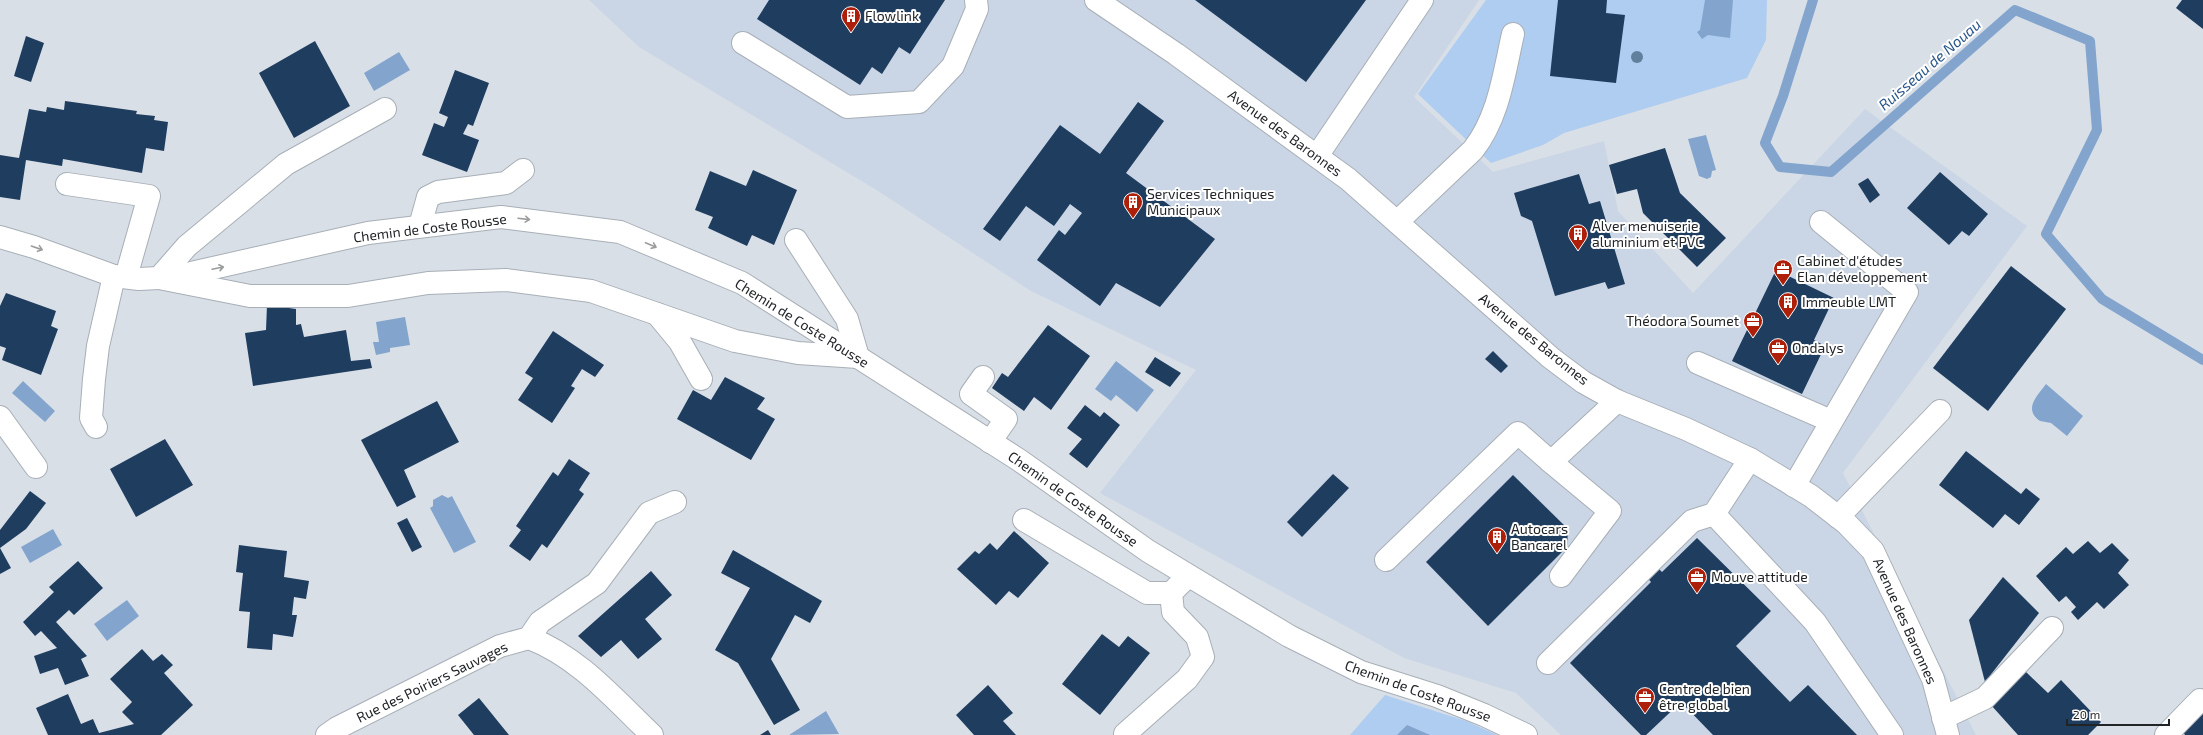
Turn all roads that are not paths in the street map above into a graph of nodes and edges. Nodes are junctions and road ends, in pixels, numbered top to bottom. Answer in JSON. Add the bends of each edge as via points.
{"nodes":[{"id":1,"x":976,"y":0,"type":"edge"},
{"id":2,"x":1422,"y":0,"type":"edge"},
{"id":3,"x":1107,"y":3,"type":"edge"},
{"id":4,"x":1513,"y":34,"type":"dead end"},
{"id":5,"x":743,"y":43,"type":"dead end"},
{"id":6,"x":385,"y":110,"type":"dead end"},
{"id":7,"x":1317,"y":156,"type":"junction"},
{"id":8,"x":523,"y":170,"type":"dead end"},
{"id":9,"x":67,"y":184,"type":"dead end"},
{"id":10,"x":1397,"y":222,"type":"junction"},
{"id":11,"x":1821,"y":222,"type":"dead end"},
{"id":12,"x":420,"y":226,"type":"junction"},
{"id":13,"x":0,"y":237,"type":"edge"},
{"id":14,"x":796,"y":240,"type":"dead end"},
{"id":15,"x":120,"y":276,"type":"junction"},
{"id":16,"x":159,"y":278,"type":"junction"},
{"id":17,"x":657,"y":314,"type":"junction"},
{"id":18,"x":858,"y":357,"type":"junction"},
{"id":19,"x":1698,"y":363,"type":"dead end"},
{"id":20,"x":982,"y":377,"type":"dead end"},
{"id":21,"x":701,"y":379,"type":"dead end"},
{"id":22,"x":1616,"y":401,"type":"junction"},
{"id":23,"x":1940,"y":411,"type":"dead end"},
{"id":24,"x":0,"y":417,"type":"edge"},
{"id":25,"x":1832,"y":421,"type":"junction"},
{"id":26,"x":96,"y":428,"type":"dead end"},
{"id":27,"x":990,"y":442,"type":"junction"},
{"id":28,"x":1750,"y":459,"type":"junction"},
{"id":29,"x":1551,"y":462,"type":"junction"},
{"id":30,"x":36,"y":467,"type":"dead end"},
{"id":31,"x":1794,"y":486,"type":"junction"},
{"id":32,"x":675,"y":502,"type":"dead end"},
{"id":33,"x":1714,"y":514,"type":"junction"},
{"id":34,"x":1838,"y":517,"type":"junction"},
{"id":35,"x":1024,"y":520,"type":"dead end"},
{"id":36,"x":1386,"y":560,"type":"dead end"},
{"id":37,"x":1188,"y":576,"type":"junction"},
{"id":38,"x":1561,"y":576,"type":"dead end"},
{"id":39,"x":1170,"y":593,"type":"junction"},
{"id":40,"x":2052,"y":628,"type":"dead end"},
{"id":41,"x":530,"y":638,"type":"junction"},
{"id":42,"x":1548,"y":663,"type":"dead end"},
{"id":43,"x":2200,"y":700,"type":"dead end"},
{"id":44,"x":1945,"y":727,"type":"edge"},
{"id":45,"x":1125,"y":734,"type":"edge"},
{"id":46,"x":327,"y":735,"type":"edge"},
{"id":47,"x":652,"y":735,"type":"edge"},
{"id":48,"x":1526,"y":735,"type":"edge"},
{"id":49,"x":1892,"y":735,"type":"edge"},
{"id":50,"x":2166,"y":735,"type":"edge"}],
"edges":[{"from":1,"to":5,"type":"street","via":[[977,9],[953,66],[919,102],[847,107]]},
{"from":2,"to":7,"type":"street"},
{"from":3,"to":7,"type":"street","name":"Avenue des Baronnes"},
{"from":4,"to":10,"type":"street","via":[[1498,100],[1482,138],[1473,150]]},
{"from":6,"to":16,"type":"street","via":[[286,164],[187,246]]},
{"from":7,"to":10,"type":"street","name":"Avenue des Baronnes"},
{"from":8,"to":12,"type":"street","via":[[506,182],[438,192],[428,197]]},
{"from":9,"to":15,"type":"street","via":[[149,196]]},
{"from":10,"to":22,"type":"street","name":"Avenue des Baronnes","via":[[1551,358],[1583,382]]},
{"from":11,"to":25,"type":"street","via":[[1907,292]]},
{"from":16,"to":12,"type":"street","name":"Chemin de Coste Rousse","one_way":true,"via":[[237,264],[368,232]]},
{"from":12,"to":18,"type":"street","name":"Chemin de Coste Rousse","one_way":true,"via":[[501,216],[620,232],[742,283]]},
{"from":13,"to":15,"type":"street","name":"Chemin de Coste Rousse","one_way":true},
{"from":14,"to":18,"type":"street","via":[[847,319]]},
{"from":15,"to":16,"type":"street","name":"Chemin de Coste Rousse"},
{"from":15,"to":26,"type":"street","via":[[98,346],[91,418]]},
{"from":16,"to":17,"type":"street","via":[[250,296],[348,296],[428,283],[506,280],[591,291]]},
{"from":17,"to":18,"type":"street","via":[[735,341],[798,352]]},
{"from":17,"to":21,"type":"street","via":[[680,342]]},
{"from":18,"to":27,"type":"street","name":"Chemin de Coste Rousse"},
{"from":19,"to":25,"type":"street"},
{"from":20,"to":27,"type":"street","via":[[971,394],[1006,419]]},
{"from":22,"to":28,"type":"street","name":"Avenue des Baronnes","via":[[1686,429]]},
{"from":22,"to":29,"type":"street"},
{"from":23,"to":34,"type":"street"},
{"from":24,"to":30,"type":"street"},
{"from":25,"to":31,"type":"street"},
{"from":27,"to":37,"type":"street","name":"Chemin de Coste Rousse"},
{"from":28,"to":31,"type":"street","name":"Avenue des Baronnes"},
{"from":28,"to":33,"type":"street"},
{"from":29,"to":36,"type":"street","via":[[1518,433]]},
{"from":29,"to":38,"type":"street","via":[[1610,511]]},
{"from":31,"to":34,"type":"street","name":"Avenue des Baronnes"},
{"from":32,"to":41,"type":"street","via":[[649,512],[597,583],[540,622]]},
{"from":33,"to":42,"type":"street","via":[[1692,521]]},
{"from":33,"to":49,"type":"street","via":[[1815,622]]},
{"from":34,"to":44,"type":"street","name":"Avenue des Baronnes","via":[[1873,551],[1933,679]]},
{"from":35,"to":39,"type":"street","via":[[1147,593]]},
{"from":37,"to":39,"type":"street"},
{"from":37,"to":48,"type":"street","name":"Chemin de Coste Rousse","via":[[1289,636],[1361,672],[1437,696]]},
{"from":39,"to":45,"type":"street","via":[[1173,612],[1197,637],[1203,657],[1187,679]]},
{"from":40,"to":44,"type":"street","via":[[1985,698]]},
{"from":41,"to":46,"type":"street","name":"Rue des Poiriers Sauvages","via":[[500,646]]},
{"from":41,"to":47,"type":"street","via":[[551,646],[583,668]]},
{"from":43,"to":50,"type":"street"}]}
